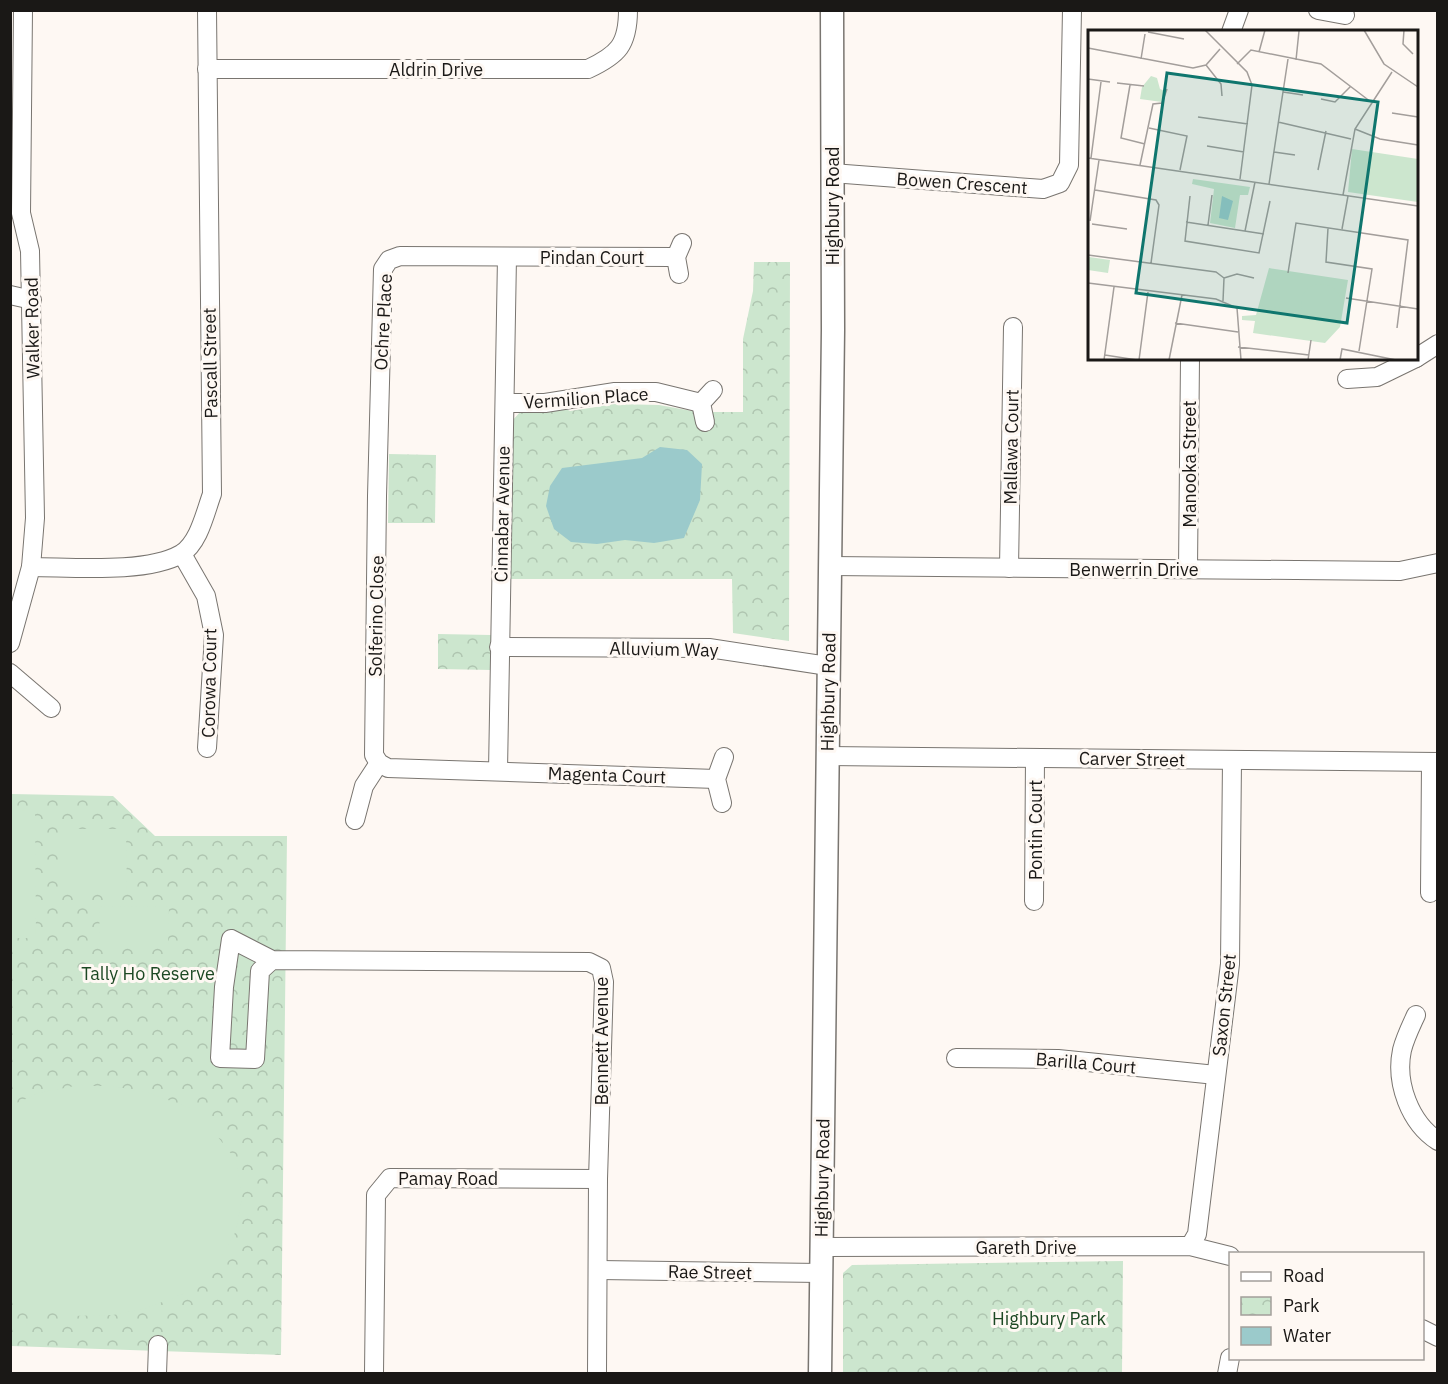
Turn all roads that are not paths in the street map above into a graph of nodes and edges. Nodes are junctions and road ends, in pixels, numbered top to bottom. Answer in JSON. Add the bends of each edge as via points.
{"nodes":[{"id":1,"x":22,"y":10,"type":"edge"},
{"id":2,"x":207,"y":10,"type":"edge"},
{"id":3,"x":627,"y":10,"type":"edge"},
{"id":4,"x":832,"y":10,"type":"edge"},
{"id":5,"x":1072,"y":10,"type":"edge"},
{"id":6,"x":1239,"y":10,"type":"edge"},
{"id":7,"x":1318,"y":10,"type":"edge"},
{"id":8,"x":1344,"y":19,"type":"edge"},
{"id":9,"x":1232,"y":30,"type":"edge"},
{"id":10,"x":207,"y":69,"type":"junction"},
{"id":11,"x":17,"y":77,"type":"edge"},
{"id":12,"x":832,"y":173,"type":"junction"},
{"id":13,"x":507,"y":257,"type":"junction"},
{"id":14,"x":679,"y":258,"type":"dead end"},
{"id":15,"x":10,"y":295,"type":"edge"},
{"id":16,"x":32,"y":300,"type":"junction"},
{"id":17,"x":1012,"y":327,"type":"dead end"},
{"id":18,"x":1437,"y":344,"type":"edge"},
{"id":19,"x":1418,"y":357,"type":"edge"},
{"id":20,"x":1190,"y":360,"type":"edge"},
{"id":21,"x":1412,"y":360,"type":"edge"},
{"id":22,"x":1347,"y":379,"type":"dead end"},
{"id":23,"x":505,"y":403,"type":"junction"},
{"id":24,"x":705,"y":422,"type":"dead end"},
{"id":25,"x":377,"y":468,"type":"joint"},
{"id":26,"x":182,"y":554,"type":"junction"},
{"id":27,"x":1437,"y":563,"type":"edge"},
{"id":28,"x":830,"y":566,"type":"junction"},
{"id":29,"x":30,"y":567,"type":"junction"},
{"id":30,"x":1009,"y":568,"type":"junction"},
{"id":31,"x":1188,"y":569,"type":"junction"},
{"id":32,"x":10,"y":643,"type":"edge"},
{"id":33,"x":499,"y":647,"type":"junction"},
{"id":34,"x":828,"y":666,"type":"junction"},
{"id":35,"x":10,"y":673,"type":"edge"},
{"id":36,"x":51,"y":708,"type":"dead end"},
{"id":37,"x":207,"y":748,"type":"dead end"},
{"id":38,"x":827,"y":756,"type":"junction"},
{"id":39,"x":724,"y":757,"type":"dead end"},
{"id":40,"x":1035,"y":758,"type":"junction"},
{"id":41,"x":1232,"y":760,"type":"junction"},
{"id":42,"x":1434,"y":762,"type":"edge"},
{"id":43,"x":379,"y":764,"type":"junction"},
{"id":44,"x":498,"y":771,"type":"junction"},
{"id":45,"x":716,"y":779,"type":"junction"},
{"id":46,"x":722,"y":803,"type":"dead end"},
{"id":47,"x":355,"y":820,"type":"dead end"},
{"id":48,"x":1430,"y":893,"type":"dead end"},
{"id":49,"x":1034,"y":901,"type":"dead end"},
{"id":50,"x":272,"y":960,"type":"junction"},
{"id":51,"x":1416,"y":1014,"type":"dead end"},
{"id":52,"x":956,"y":1058,"type":"dead end"},
{"id":53,"x":1216,"y":1075,"type":"junction"},
{"id":54,"x":1437,"y":1141,"type":"edge"},
{"id":55,"x":598,"y":1179,"type":"junction"},
{"id":56,"x":821,"y":1246,"type":"junction"},
{"id":57,"x":1190,"y":1246,"type":"junction"},
{"id":58,"x":1229,"y":1256,"type":"edge"},
{"id":59,"x":599,"y":1270,"type":"junction"},
{"id":60,"x":821,"y":1273,"type":"junction"},
{"id":61,"x":158,"y":1350,"type":"dead end"},
{"id":62,"x":158,"y":1374,"type":"edge"},
{"id":63,"x":374,"y":1374,"type":"edge"},
{"id":64,"x":597,"y":1374,"type":"edge"},
{"id":65,"x":820,"y":1374,"type":"edge"}],
"edges":[{"from":1,"to":11,"type":"street","name":"Walker Road"},
{"from":2,"to":10,"type":"street","name":"Pascall Street"},
{"from":3,"to":10,"type":"street","name":"Aldrin Drive","via":[[628,30],[620,48],[588,69]]},
{"from":4,"to":12,"type":"main road","name":"Highbury Road"},
{"from":5,"to":12,"type":"street","name":"Bowen Crescent","via":[[1069,165],[1060,183],[1043,189]]},
{"from":6,"to":9,"type":"street"},
{"from":7,"to":8,"type":"street"},
{"from":10,"to":26,"type":"street","name":"Pascall Street","via":[[212,494],[200,530]]},
{"from":11,"to":16,"type":"street","name":"Walker Road","via":[[21,213],[30,251]]},
{"from":12,"to":28,"type":"main road","name":"Highbury Road"},
{"from":13,"to":14,"type":"street","name":"Pindan Court"},
{"from":13,"to":23,"type":"street","name":"Cinnabar Avenue"},
{"from":13,"to":25,"type":"street","name":"Ochre Place","via":[[400,256],[389,260],[383,269]]},
{"from":15,"to":16,"type":"street"},
{"from":16,"to":29,"type":"street","name":"Walker Road","via":[[35,518]]},
{"from":17,"to":30,"type":"street","name":"Mallawa Court"},
{"from":18,"to":19,"type":"street"},
{"from":20,"to":31,"type":"street","name":"Manooka Street"},
{"from":21,"to":22,"type":"street","via":[[1377,377]]},
{"from":23,"to":24,"type":"street","name":"Vermilion Place","via":[[545,404],[615,392],[656,392],[707,397]]},
{"from":23,"to":33,"type":"street","name":"Cinnabar Avenue"},
{"from":25,"to":43,"type":"street","name":"Solferino Close","via":[[374,755]]},
{"from":26,"to":29,"type":"street","via":[[145,566]]},
{"from":26,"to":37,"type":"street","name":"Corowa Court","via":[[206,596],[214,635]]},
{"from":27,"to":31,"type":"street","name":"Benwerrin Drive","via":[[1400,571]]},
{"from":28,"to":30,"type":"street","name":"Benwerrin Drive"},
{"from":28,"to":34,"type":"main road","name":"Highbury Road"},
{"from":29,"to":32,"type":"street","name":"Walker Road"},
{"from":30,"to":31,"type":"street","name":"Benwerrin Drive"},
{"from":33,"to":34,"type":"street","name":"Alluvium Way","via":[[709,648]]},
{"from":33,"to":44,"type":"street","name":"Cinnabar Avenue"},
{"from":34,"to":38,"type":"main road","name":"Highbury Road"},
{"from":35,"to":36,"type":"street"},
{"from":38,"to":40,"type":"street","name":"Carver Street"},
{"from":38,"to":56,"type":"main road","name":"Highbury Road"},
{"from":39,"to":45,"type":"street"},
{"from":40,"to":41,"type":"street","name":"Carver Street"},
{"from":40,"to":49,"type":"street","name":"Pontin Court"},
{"from":41,"to":42,"type":"street","name":"Carver Street"},
{"from":41,"to":53,"type":"street","name":"Saxon Street","via":[[1230,964]]},
{"from":42,"to":48,"type":"street"},
{"from":43,"to":44,"type":"street","via":[[388,768]]},
{"from":43,"to":47,"type":"street","via":[[364,786]]},
{"from":44,"to":45,"type":"street","name":"Magenta Court"},
{"from":45,"to":46,"type":"street"},
{"from":50,"to":50,"type":"street","via":[[260,971],[255,1059],[220,1058],[231,939]]},
{"from":50,"to":55,"type":"street","name":"Bennett Avenue","via":[[589,962],[601,968],[604,982]]},
{"from":51,"to":54,"type":"street","via":[[1402,1051],[1402,1081],[1410,1110],[1424,1132]]},
{"from":52,"to":53,"type":"street","name":"Barilla Court","via":[[1058,1059]]},
{"from":53,"to":57,"type":"street","name":"Saxon Street","via":[[1197,1234]]},
{"from":55,"to":59,"type":"street","name":"Bennett Avenue"},
{"from":55,"to":63,"type":"street","name":"Pamay Road","via":[[390,1178],[376,1195]]},
{"from":56,"to":57,"type":"street","name":"Gareth Drive"},
{"from":56,"to":60,"type":"main road","name":"Highbury Road"},
{"from":57,"to":58,"type":"street","name":"Gareth Drive"},
{"from":59,"to":60,"type":"street","name":"Rae Street"},
{"from":59,"to":64,"type":"street","name":"Bennett Avenue"},
{"from":60,"to":65,"type":"main road","name":"Highbury Road"},
{"from":61,"to":62,"type":"street"}]}
